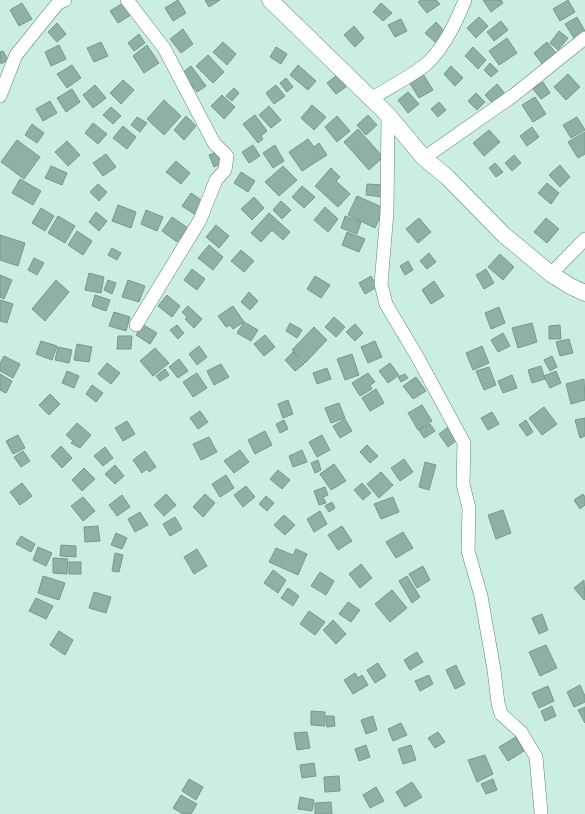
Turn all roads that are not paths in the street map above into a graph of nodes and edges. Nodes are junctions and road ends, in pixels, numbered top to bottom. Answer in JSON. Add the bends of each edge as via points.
{"nodes":[{"id":1,"x":65,"y":0,"type":"edge"},
{"id":2,"x":127,"y":0,"type":"edge"},
{"id":3,"x":270,"y":0,"type":"edge"},
{"id":4,"x":465,"y":0,"type":"edge"},
{"id":5,"x":585,"y":38,"type":"edge"},
{"id":6,"x":0,"y":96,"type":"edge"},
{"id":7,"x":371,"y":99,"type":"junction"},
{"id":8,"x":388,"y":115,"type":"junction"},
{"id":9,"x":424,"y":158,"type":"junction"},
{"id":10,"x":585,"y":239,"type":"edge"},
{"id":11,"x":551,"y":274,"type":"junction"},
{"id":12,"x":585,"y":292,"type":"edge"},
{"id":13,"x":136,"y":326,"type":"dead end"},
{"id":14,"x":541,"y":812,"type":"dead end"}],
"edges":[{"from":1,"to":6,"type":"street","via":[[58,3],[16,55]]},
{"from":2,"to":13,"type":"street","via":[[164,48],[214,142],[227,156],[225,170],[216,180],[200,220]]},
{"from":3,"to":7,"type":"street"},
{"from":4,"to":7,"type":"street","via":[[451,31],[424,65]]},
{"from":5,"to":9,"type":"street","via":[[514,94]]},
{"from":7,"to":8,"type":"street"},
{"from":8,"to":9,"type":"street"},
{"from":8,"to":14,"type":"street","via":[[387,212],[382,284],[386,304],[464,443],[463,484],[469,508],[468,551],[481,596],[498,703],[501,714],[521,732],[536,757]]},
{"from":9,"to":11,"type":"street","via":[[447,177],[504,236]]},
{"from":10,"to":11,"type":"street"},
{"from":11,"to":12,"type":"street"}]}
